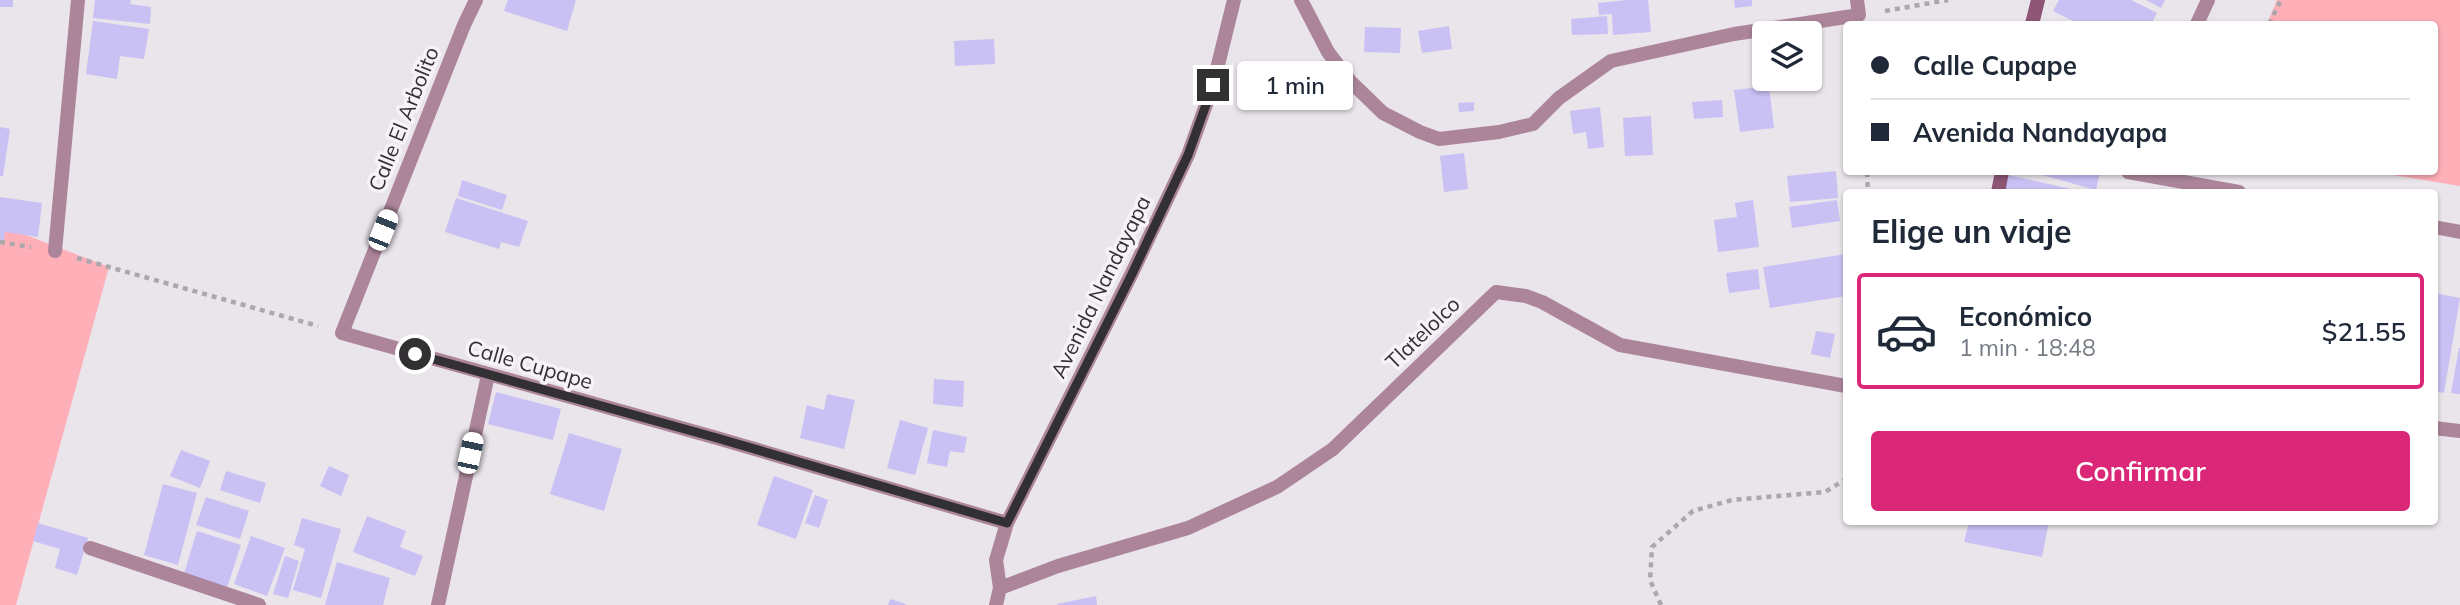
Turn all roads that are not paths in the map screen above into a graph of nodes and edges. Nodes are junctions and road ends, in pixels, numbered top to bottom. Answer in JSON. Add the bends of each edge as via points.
{"nodes":[{"id":1,"x":78,"y":0,"type":"edge"},
{"id":2,"x":476,"y":0,"type":"edge"},
{"id":3,"x":1234,"y":0,"type":"edge"},
{"id":4,"x":1301,"y":0,"type":"edge"},
{"id":5,"x":2038,"y":0,"type":"edge"},
{"id":6,"x":2208,"y":0,"type":"edge"},
{"id":7,"x":1858,"y":8,"type":"edge"},
{"id":8,"x":2033,"y":21,"type":"edge"},
{"id":9,"x":2198,"y":21,"type":"edge"},
{"id":10,"x":2146,"y":175,"type":"edge"},
{"id":11,"x":2222,"y":189,"type":"edge"},
{"id":12,"x":2438,"y":228,"type":"edge"},
{"id":13,"x":2460,"y":232,"type":"edge"},
{"id":14,"x":55,"y":251,"type":"road end"},
{"id":15,"x":342,"y":333,"type":"joint"},
{"id":16,"x":488,"y":375,"type":"junction"},
{"id":17,"x":1843,"y":385,"type":"edge"},
{"id":18,"x":2438,"y":428,"type":"edge"},
{"id":19,"x":2460,"y":431,"type":"edge"},
{"id":20,"x":1007,"y":523,"type":"junction"},
{"id":21,"x":90,"y":548,"type":"dead end"},
{"id":22,"x":1000,"y":588,"type":"junction"},
{"id":23,"x":259,"y":605,"type":"edge"},
{"id":24,"x":438,"y":605,"type":"edge"},
{"id":25,"x":996,"y":605,"type":"edge"}],
"edges":[{"from":1,"to":14,"type":"street"},
{"from":2,"to":15,"type":"street","name":"Calle El Arbolito"},
{"from":3,"to":20,"type":"street","name":"Avenida Nandayapa","via":[[1213,85],[1188,155]]},
{"from":4,"to":7,"type":"street","via":[[1328,52],[1350,81],[1383,113],[1439,139],[1534,124],[1559,98],[1611,61]]},
{"from":5,"to":8,"type":"street"},
{"from":6,"to":9,"type":"street"},
{"from":10,"to":11,"type":"street"},
{"from":12,"to":13,"type":"street"},
{"from":15,"to":16,"type":"street","name":"Calle Cupape"},
{"from":16,"to":20,"type":"street","name":"Calle Cupape"},
{"from":16,"to":24,"type":"street"},
{"from":17,"to":22,"type":"street","name":"Tlatelolco","via":[[1620,345],[1542,302],[1496,292],[1333,449],[1278,487],[1188,528]]},
{"from":18,"to":19,"type":"street"},
{"from":20,"to":22,"type":"street","name":"Avenida Nandayapa","via":[[996,560]]},
{"from":21,"to":23,"type":"street"},
{"from":22,"to":25,"type":"street","name":"Avenida Nandayapa"}]}
